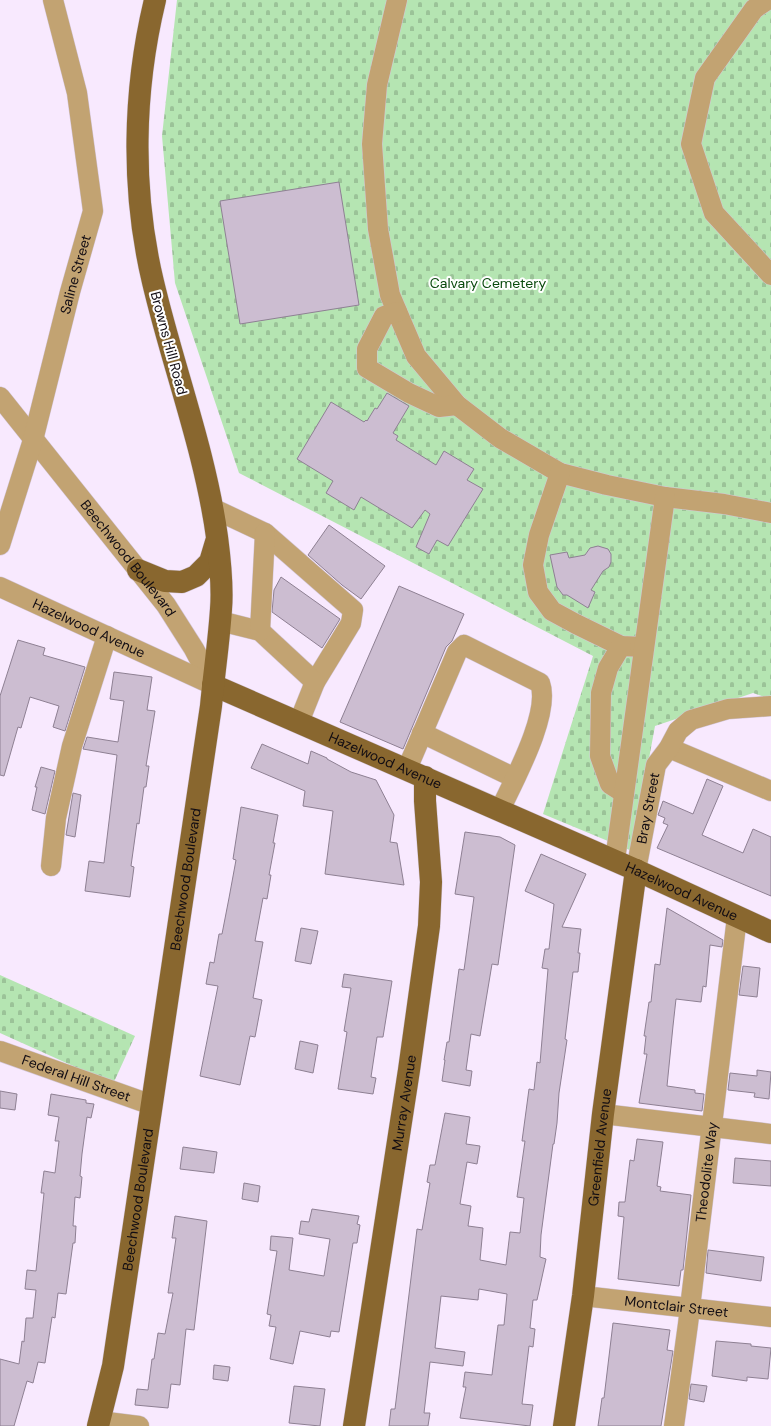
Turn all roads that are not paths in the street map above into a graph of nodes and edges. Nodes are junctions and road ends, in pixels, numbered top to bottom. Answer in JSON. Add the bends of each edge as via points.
{"nodes":[{"id":1,"x":53,"y":0,"type":"edge"},
{"id":2,"x":155,"y":0,"type":"edge"},
{"id":3,"x":397,"y":0,"type":"edge"},
{"id":4,"x":767,"y":0,"type":"edge"},
{"id":5,"x":771,"y":275,"type":"edge"},
{"id":6,"x":397,"y":312,"type":"junction"},
{"id":7,"x":0,"y":397,"type":"edge"},
{"id":8,"x":457,"y":405,"type":"junction"},
{"id":9,"x":33,"y":440,"type":"junction"},
{"id":10,"x":560,"y":473,"type":"junction"},
{"id":11,"x":665,"y":497,"type":"junction"},
{"id":12,"x":212,"y":508,"type":"junction"},
{"id":13,"x":771,"y":513,"type":"edge"},
{"id":14,"x":265,"y":533,"type":"junction"},
{"id":15,"x":217,"y":539,"type":"junction"},
{"id":16,"x":0,"y":545,"type":"edge"},
{"id":17,"x":138,"y":570,"type":"junction"},
{"id":18,"x":0,"y":587,"type":"edge"},
{"id":19,"x":220,"y":621,"type":"junction"},
{"id":20,"x":260,"y":631,"type":"junction"},
{"id":21,"x":107,"y":636,"type":"junction"},
{"id":22,"x":621,"y":646,"type":"junction"},
{"id":23,"x":644,"y":647,"type":"junction"},
{"id":24,"x":315,"y":682,"type":"junction"},
{"id":25,"x":212,"y":685,"type":"junction"},
{"id":26,"x":771,"y":706,"type":"edge"},
{"id":27,"x":299,"y":722,"type":"junction"},
{"id":28,"x":422,"y":733,"type":"junction"},
{"id":29,"x":669,"y":748,"type":"junction"},
{"id":30,"x":416,"y":773,"type":"junction"},
{"id":31,"x":515,"y":778,"type":"junction"},
{"id":32,"x":771,"y":791,"type":"edge"},
{"id":33,"x":624,"y":793,"type":"junction"},
{"id":34,"x":500,"y":810,"type":"junction"},
{"id":35,"x":615,"y":860,"type":"junction"},
{"id":36,"x":51,"y":866,"type":"dead end"},
{"id":37,"x":636,"y":870,"type":"junction"},
{"id":38,"x":737,"y":917,"type":"junction"},
{"id":39,"x":771,"y":932,"type":"edge"},
{"id":40,"x":0,"y":1051,"type":"edge"},
{"id":41,"x":152,"y":1105,"type":"junction"},
{"id":42,"x":604,"y":1114,"type":"junction"},
{"id":43,"x":712,"y":1127,"type":"junction"},
{"id":44,"x":771,"y":1134,"type":"edge"},
{"id":45,"x":583,"y":1296,"type":"junction"},
{"id":46,"x":689,"y":1307,"type":"junction"},
{"id":47,"x":771,"y":1317,"type":"edge"},
{"id":48,"x":98,"y":1423,"type":"edge"},
{"id":49,"x":140,"y":1426,"type":"edge"},
{"id":50,"x":354,"y":1426,"type":"edge"},
{"id":51,"x":564,"y":1426,"type":"edge"},
{"id":52,"x":674,"y":1426,"type":"edge"}],
"edges":[{"from":1,"to":9,"type":"street","name":"Saline Street","via":[[77,93],[93,211]]},
{"from":2,"to":12,"type":"main road","name":"Browns Hill Road","via":[[140,88],[137,152],[142,224],[152,281],[200,451]]},
{"from":3,"to":6,"type":"street","via":[[377,85],[372,144],[378,229],[390,295]]},
{"from":4,"to":5,"type":"street","via":[[754,9],[705,78],[691,144],[714,213]]},
{"from":6,"to":8,"type":"street","via":[[416,356]]},
{"from":6,"to":8,"type":"street","via":[[384,316],[367,349],[367,368],[439,407]]},
{"from":7,"to":9,"type":"street","name":"Beechwood Boulevard"},
{"from":8,"to":10,"type":"street","via":[[500,438]]},
{"from":9,"to":16,"type":"street","name":"Saline Street"},
{"from":9,"to":17,"type":"street","name":"Beechwood Boulevard"},
{"from":10,"to":11,"type":"street"},
{"from":10,"to":22,"type":"street","via":[[539,535],[533,565],[538,592],[552,611]]},
{"from":11,"to":13,"type":"street"},
{"from":11,"to":23,"type":"street"},
{"from":12,"to":14,"type":"street"},
{"from":12,"to":15,"type":"main road","name":"Browns Hill Road"},
{"from":14,"to":20,"type":"street"},
{"from":14,"to":24,"type":"street","via":[[354,610],[351,623]]},
{"from":15,"to":17,"type":"main road","via":[[210,562],[196,576],[182,582],[165,581]]},
{"from":15,"to":19,"type":"main road","name":"Browns Hill Road","via":[[221,577]]},
{"from":17,"to":25,"type":"street","name":"Beechwood Boulevard","via":[[166,605],[194,649]]},
{"from":18,"to":21,"type":"street","name":"Hazelwood Avenue"},
{"from":19,"to":20,"type":"street"},
{"from":19,"to":25,"type":"main road","name":"Browns Hill Road"},
{"from":20,"to":24,"type":"street"},
{"from":21,"to":25,"type":"street","name":"Hazelwood Avenue"},
{"from":21,"to":36,"type":"street","via":[[72,746],[56,818]]},
{"from":22,"to":23,"type":"street"},
{"from":22,"to":33,"type":"street","via":[[608,668],[601,693],[600,756],[610,784]]},
{"from":23,"to":33,"type":"street"},
{"from":24,"to":27,"type":"street"},
{"from":25,"to":27,"type":"main road","name":"Hazelwood Avenue"},
{"from":25,"to":41,"type":"main road","name":"Beechwood Boulevard"},
{"from":26,"to":29,"type":"street","name":"Bray Street","via":[[728,709],[691,720],[678,731]]},
{"from":27,"to":30,"type":"main road","name":"Hazelwood Avenue"},
{"from":28,"to":30,"type":"street"},
{"from":28,"to":31,"type":"street"},
{"from":28,"to":31,"type":"street","via":[[457,652],[464,646],[540,683],[543,691],[542,707],[532,739]]},
{"from":29,"to":32,"type":"street"},
{"from":29,"to":37,"type":"street","name":"Bray Street","via":[[656,765]]},
{"from":30,"to":34,"type":"main road","name":"Hazelwood Avenue"},
{"from":30,"to":50,"type":"main road","name":"Murray Avenue","via":[[425,802],[431,882],[429,926]]},
{"from":31,"to":34,"type":"street"},
{"from":33,"to":35,"type":"street"},
{"from":34,"to":35,"type":"main road","name":"Hazelwood Avenue"},
{"from":35,"to":37,"type":"main road","name":"Hazelwood Avenue"},
{"from":37,"to":38,"type":"main road","name":"Hazelwood Avenue"},
{"from":37,"to":42,"type":"main road","name":"Greenfield Avenue"},
{"from":38,"to":39,"type":"main road","name":"Hazelwood Avenue"},
{"from":38,"to":43,"type":"street","name":"Theodolite Way"},
{"from":40,"to":41,"type":"street","name":"Federal Hill Street"},
{"from":41,"to":48,"type":"main road","name":"Beechwood Boulevard","via":[[113,1366]]},
{"from":42,"to":43,"type":"street"},
{"from":42,"to":45,"type":"main road","name":"Greenfield Avenue"},
{"from":43,"to":44,"type":"street"},
{"from":43,"to":46,"type":"street","name":"Theodolite Way"},
{"from":45,"to":46,"type":"street","name":"Montclair Street"},
{"from":45,"to":51,"type":"main road","name":"Greenfield Avenue"},
{"from":46,"to":47,"type":"street","name":"Montclair Street"},
{"from":46,"to":52,"type":"street","name":"Theodolite Way"},
{"from":48,"to":49,"type":"street"}]}
